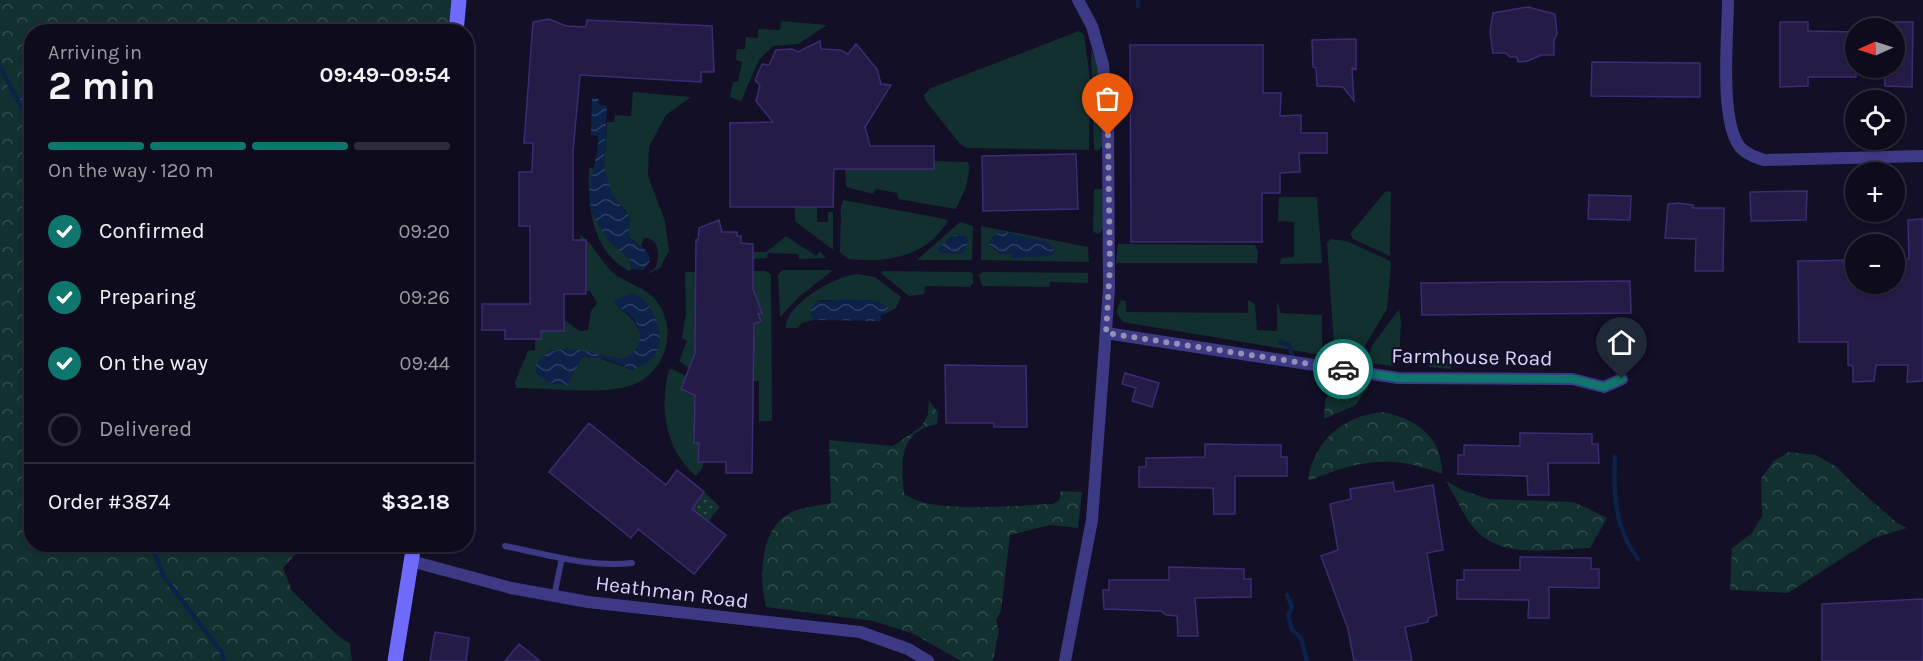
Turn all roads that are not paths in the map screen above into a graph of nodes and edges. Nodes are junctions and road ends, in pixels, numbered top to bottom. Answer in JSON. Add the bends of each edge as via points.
{"nodes":[{"id":1,"x":459,"y":0,"type":"edge"},
{"id":2,"x":1078,"y":0,"type":"edge"},
{"id":3,"x":1728,"y":0,"type":"edge"},
{"id":4,"x":457,"y":24,"type":"edge"},
{"id":5,"x":1923,"y":156,"type":"edge"},
{"id":6,"x":1106,"y":333,"type":"junction"},
{"id":7,"x":1622,"y":379,"type":"dead end"},
{"id":8,"x":505,"y":546,"type":"dead end"},
{"id":9,"x":413,"y":552,"type":"edge"},
{"id":10,"x":562,"y":558,"type":"junction"},
{"id":11,"x":411,"y":561,"type":"junction"},
{"id":12,"x":632,"y":562,"type":"dead end"},
{"id":13,"x":554,"y":596,"type":"junction"},
{"id":14,"x":395,"y":661,"type":"edge"},
{"id":15,"x":928,"y":661,"type":"edge"},
{"id":16,"x":1065,"y":661,"type":"edge"}],
"edges":[{"from":1,"to":4,"type":"street"},
{"from":2,"to":6,"type":"street","via":[[1098,45],[1108,117],[1110,267]]},
{"from":3,"to":5,"type":"street","via":[[1727,104],[1732,131],[1740,147],[1764,160]]},
{"from":6,"to":7,"type":"street","name":"Farmhouse Road","via":[[1398,378],[1572,379],[1604,387]]},
{"from":6,"to":16,"type":"street","via":[[1092,520]]},
{"from":8,"to":10,"type":"lane"},
{"from":9,"to":11,"type":"street"},
{"from":10,"to":12,"type":"lane","via":[[615,565]]},
{"from":10,"to":13,"type":"lane"},
{"from":11,"to":13,"type":"street","name":"Heathman Road"},
{"from":11,"to":14,"type":"street"},
{"from":13,"to":15,"type":"street","name":"Heathman Road","via":[[860,632]]}]}
